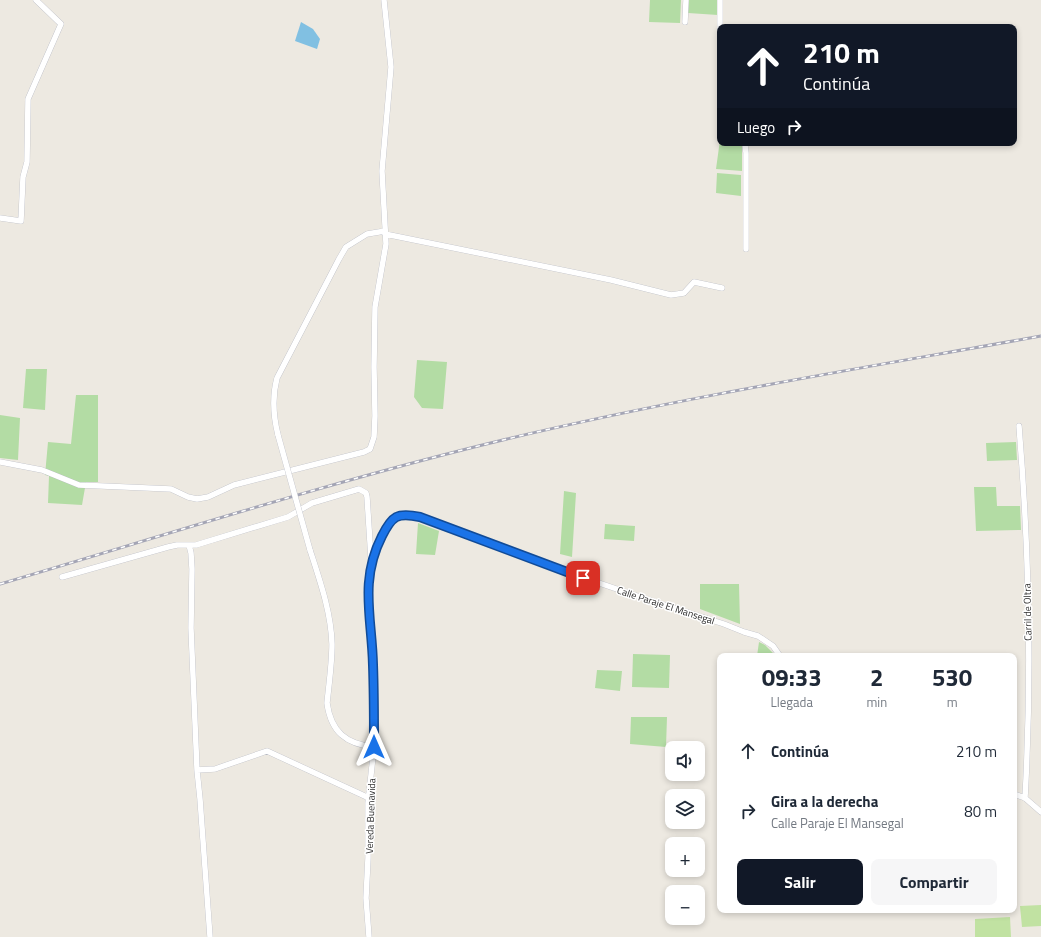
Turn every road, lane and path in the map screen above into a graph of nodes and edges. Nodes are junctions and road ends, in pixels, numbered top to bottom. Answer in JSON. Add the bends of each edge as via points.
{"nodes":[{"id":1,"x":36,"y":0,"type":"edge"},
{"id":2,"x":384,"y":0,"type":"edge"},
{"id":3,"x":686,"y":0,"type":"edge"},
{"id":4,"x":720,"y":0,"type":"edge"},
{"id":5,"x":685,"y":22,"type":"dead end"},
{"id":6,"x":720,"y":24,"type":"edge"},
{"id":7,"x":745,"y":146,"type":"edge"},
{"id":8,"x":0,"y":218,"type":"edge"},
{"id":9,"x":385,"y":232,"type":"junction"},
{"id":10,"x":746,"y":249,"type":"dead end"},
{"id":11,"x":722,"y":288,"type":"dead end"},
{"id":12,"x":1019,"y":426,"type":"dead end"},
{"id":13,"x":0,"y":462,"type":"edge"},
{"id":14,"x":189,"y":545,"type":"junction"},
{"id":15,"x":372,"y":560,"type":"junction"},
{"id":16,"x":62,"y":577,"type":"dead end"},
{"id":17,"x":778,"y":653,"type":"edge"},
{"id":18,"x":374,"y":747,"type":"junction"},
{"id":19,"x":196,"y":770,"type":"junction"},
{"id":20,"x":1017,"y":795,"type":"edge"},
{"id":21,"x":369,"y":798,"type":"junction"},
{"id":22,"x":1025,"y":798,"type":"junction"},
{"id":23,"x":1041,"y":812,"type":"edge"},
{"id":24,"x":210,"y":937,"type":"edge"},
{"id":25,"x":369,"y":937,"type":"edge"}],
"edges":[{"from":1,"to":8,"type":"street","via":[[61,24],[28,99],[27,162],[23,177],[21,221]]},
{"from":2,"to":9,"type":"street","via":[[391,67],[382,171]]},
{"from":3,"to":5,"type":"street"},
{"from":4,"to":6,"type":"street"},
{"from":7,"to":10,"type":"street"},
{"from":9,"to":11,"type":"street","via":[[671,295],[684,293],[694,282]]},
{"from":9,"to":13,"type":"street","via":[[385,254],[376,307],[374,436],[368,451],[234,485],[197,498],[171,489],[79,485],[42,470]]},
{"from":9,"to":18,"type":"street","bridge":true,"via":[[367,234],[346,247],[277,378],[273,418],[330,622],[332,644],[328,712],[336,729],[344,738],[359,745]]},
{"from":12,"to":22,"type":"street","name":"Carril de Oltra","via":[[1023,474],[1028,671]]},
{"from":14,"to":15,"type":"street","via":[[288,517],[312,503],[359,489],[366,493],[367,497]]},
{"from":14,"to":16,"type":"street","via":[[168,547]]},
{"from":14,"to":19,"type":"street","via":[[192,568],[191,628]]},
{"from":15,"to":17,"type":"street","name":"Calle Paraje El Mansegal","via":[[389,523],[395,517],[408,514],[543,564],[758,636],[773,646]]},
{"from":15,"to":18,"type":"street","name":"Vereda Buenavida","via":[[369,575],[369,615],[373,663]]},
{"from":18,"to":21,"type":"street","name":"Vereda Buenavida"},
{"from":19,"to":21,"type":"street","via":[[215,769],[267,751]]},
{"from":19,"to":24,"type":"street"},
{"from":20,"to":22,"type":"street"},
{"from":21,"to":25,"type":"street","name":"Vereda Buenavida","via":[[366,898]]},
{"from":22,"to":23,"type":"street"}]}
